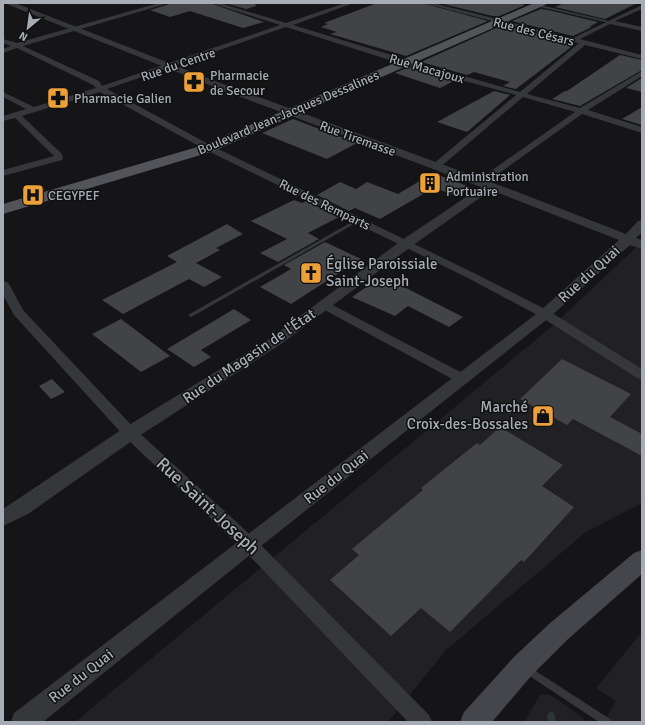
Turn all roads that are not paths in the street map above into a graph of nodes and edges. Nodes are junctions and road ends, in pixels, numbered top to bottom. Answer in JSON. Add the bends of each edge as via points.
{"nodes":[{"id":1,"x":8,"y":3,"type":"edge"},
{"id":2,"x":166,"y":3,"type":"edge"},
{"id":3,"x":214,"y":3,"type":"edge"},
{"id":4,"x":351,"y":3,"type":"edge"},
{"id":5,"x":426,"y":3,"type":"edge"},
{"id":6,"x":631,"y":3,"type":"edge"},
{"id":7,"x":536,"y":4,"type":"edge"},
{"id":8,"x":642,"y":6,"type":"edge"},
{"id":9,"x":499,"y":22,"type":"junction"},
{"id":10,"x":609,"y":22,"type":"junction"},
{"id":11,"x":286,"y":26,"type":"junction"},
{"id":12,"x":74,"y":29,"type":"junction"},
{"id":13,"x":642,"y":29,"type":"edge"},
{"id":14,"x":3,"y":41,"type":"edge"},
{"id":15,"x":572,"y":41,"type":"junction"},
{"id":16,"x":583,"y":43,"type":"junction"},
{"id":17,"x":19,"y":46,"type":"junction"},
{"id":18,"x":3,"y":51,"type":"edge"},
{"id":19,"x":642,"y":57,"type":"edge"},
{"id":20,"x":405,"y":62,"type":"junction"},
{"id":21,"x":168,"y":67,"type":"junction"},
{"id":22,"x":642,"y":73,"type":"edge"},
{"id":23,"x":102,"y":90,"type":"junction"},
{"id":24,"x":3,"y":94,"type":"edge"},
{"id":25,"x":522,"y":94,"type":"junction"},
{"id":26,"x":34,"y":110,"type":"junction"},
{"id":27,"x":581,"y":111,"type":"junction"},
{"id":28,"x":290,"y":113,"type":"junction"},
{"id":29,"x":17,"y":115,"type":"junction"},
{"id":30,"x":3,"y":119,"type":"edge"},
{"id":31,"x":642,"y":130,"type":"edge"},
{"id":32,"x":209,"y":148,"type":"junction"},
{"id":33,"x":436,"y":166,"type":"junction"},
{"id":34,"x":3,"y":173,"type":"edge"},
{"id":35,"x":486,"y":184,"type":"junction"},
{"id":36,"x":3,"y":209,"type":"edge"},
{"id":37,"x":360,"y":220,"type":"junction"},
{"id":38,"x":642,"y":224,"type":"edge"},
{"id":39,"x":635,"y":242,"type":"edge"},
{"id":40,"x":407,"y":243,"type":"junction"},
{"id":41,"x":3,"y":284,"type":"edge"},
{"id":42,"x":325,"y":305,"type":"junction"},
{"id":43,"x":545,"y":314,"type":"junction"},
{"id":44,"x":191,"y":315,"type":"dead end"},
{"id":45,"x":642,"y":375,"type":"edge"},
{"id":46,"x":463,"y":379,"type":"junction"},
{"id":47,"x":130,"y":433,"type":"junction"},
{"id":48,"x":3,"y":518,"type":"edge"},
{"id":49,"x":249,"y":544,"type":"junction"},
{"id":50,"x":642,"y":560,"type":"edge"},
{"id":51,"x":523,"y":666,"type":"junction"},
{"id":52,"x":477,"y":720,"type":"edge"},
{"id":53,"x":23,"y":722,"type":"edge"},
{"id":54,"x":422,"y":722,"type":"edge"},
{"id":55,"x":607,"y":722,"type":"edge"}],
"edges":[{"from":1,"to":12,"type":"street","name":"Rue Tiremasse"},
{"from":2,"to":12,"type":"street"},
{"from":3,"to":11,"type":"street","name":"Rue Macajoux"},
{"from":4,"to":11,"type":"street","name":"Rue du Centre"},
{"from":5,"to":9,"type":"street","name":"Rue des Césars"},
{"from":6,"to":8,"type":"street"},
{"from":7,"to":9,"type":"main road","name":"Boulevard Jean-Jacques Dessalines"},
{"from":7,"to":10,"type":"street"},
{"from":8,"to":10,"type":"street"},
{"from":9,"to":15,"type":"street","name":"Rue des Césars"},
{"from":9,"to":20,"type":"main road","name":"Boulevard Jean-Jacques Dessalines"},
{"from":10,"to":13,"type":"street"},
{"from":10,"to":15,"type":"street"},
{"from":11,"to":20,"type":"street","name":"Rue Macajoux"},
{"from":11,"to":21,"type":"street","name":"Rue du Centre"},
{"from":12,"to":17,"type":"street"},
{"from":12,"to":21,"type":"street","name":"Rue Tiremasse"},
{"from":14,"to":17,"type":"street","name":"Rue des Remparts"},
{"from":15,"to":16,"type":"street","name":"Rue des Césars"},
{"from":16,"to":19,"type":"street","name":"Rue des Césars"},
{"from":16,"to":25,"type":"street"},
{"from":17,"to":18,"type":"street"},
{"from":17,"to":23,"type":"street","name":"Rue des Remparts","via":[[96,83]]},
{"from":20,"to":25,"type":"street","name":"Rue Macajoux"},
{"from":20,"to":28,"type":"main road","name":"Boulevard Jean-Jacques Dessalines"},
{"from":21,"to":23,"type":"street","name":"Rue du Centre"},
{"from":21,"to":28,"type":"street","name":"Rue Tiremasse"},
{"from":22,"to":27,"type":"street"},
{"from":23,"to":26,"type":"street","name":"Rue du Centre"},
{"from":23,"to":32,"type":"street","name":"Rue des Remparts"},
{"from":24,"to":26,"type":"street"},
{"from":25,"to":27,"type":"street","name":"Rue Macajoux"},
{"from":25,"to":33,"type":"street"},
{"from":26,"to":29,"type":"street","name":"Rue du Centre"},
{"from":27,"to":31,"type":"street","name":"Rue Macajoux"},
{"from":27,"to":35,"type":"street","via":[[537,142]]},
{"from":28,"to":32,"type":"main road","name":"Boulevard Jean-Jacques Dessalines"},
{"from":28,"to":33,"type":"street","name":"Rue Tiremasse"},
{"from":29,"to":30,"type":"street","name":"Rue du Centre"},
{"from":29,"to":34,"type":"street","via":[[60,156],[56,160]]},
{"from":32,"to":36,"type":"main road","name":"Boulevard Jean-Jacques Dessalines"},
{"from":32,"to":37,"type":"street","name":"Rue des Remparts"},
{"from":33,"to":35,"type":"street","name":"Rue Tiremasse"},
{"from":35,"to":39,"type":"street","name":"Rue Tiremasse"},
{"from":35,"to":40,"type":"street","name":"Rue du Magasin de l'État"},
{"from":37,"to":40,"type":"street","name":"Rue des Remparts"},
{"from":37,"to":44,"type":"lane"},
{"from":38,"to":39,"type":"street","name":"Rue du Quai"},
{"from":39,"to":43,"type":"street","name":"Rue du Quai"},
{"from":40,"to":42,"type":"street","name":"Rue du Magasin de l'État"},
{"from":40,"to":43,"type":"street","name":"Rue des Remparts"},
{"from":41,"to":47,"type":"street","name":"Rue Saint-Joseph","via":[[18,312]]},
{"from":42,"to":46,"type":"street"},
{"from":42,"to":47,"type":"street","name":"Rue du Magasin de l'État","via":[[276,342]]},
{"from":43,"to":45,"type":"street","name":"Rue des Remparts"},
{"from":43,"to":46,"type":"street","name":"Rue du Quai"},
{"from":46,"to":49,"type":"street","name":"Rue du Quai"},
{"from":47,"to":48,"type":"street","name":"Rue du Magasin de l'État"},
{"from":47,"to":49,"type":"street","name":"Rue Saint-Joseph"},
{"from":49,"to":53,"type":"street","name":"Rue du Quai"},
{"from":49,"to":54,"type":"street","name":"Rue Saint-Joseph"},
{"from":50,"to":51,"type":"main road","via":[[558,632]]},
{"from":51,"to":52,"type":"main road"},
{"from":51,"to":55,"type":"lane"}]}
